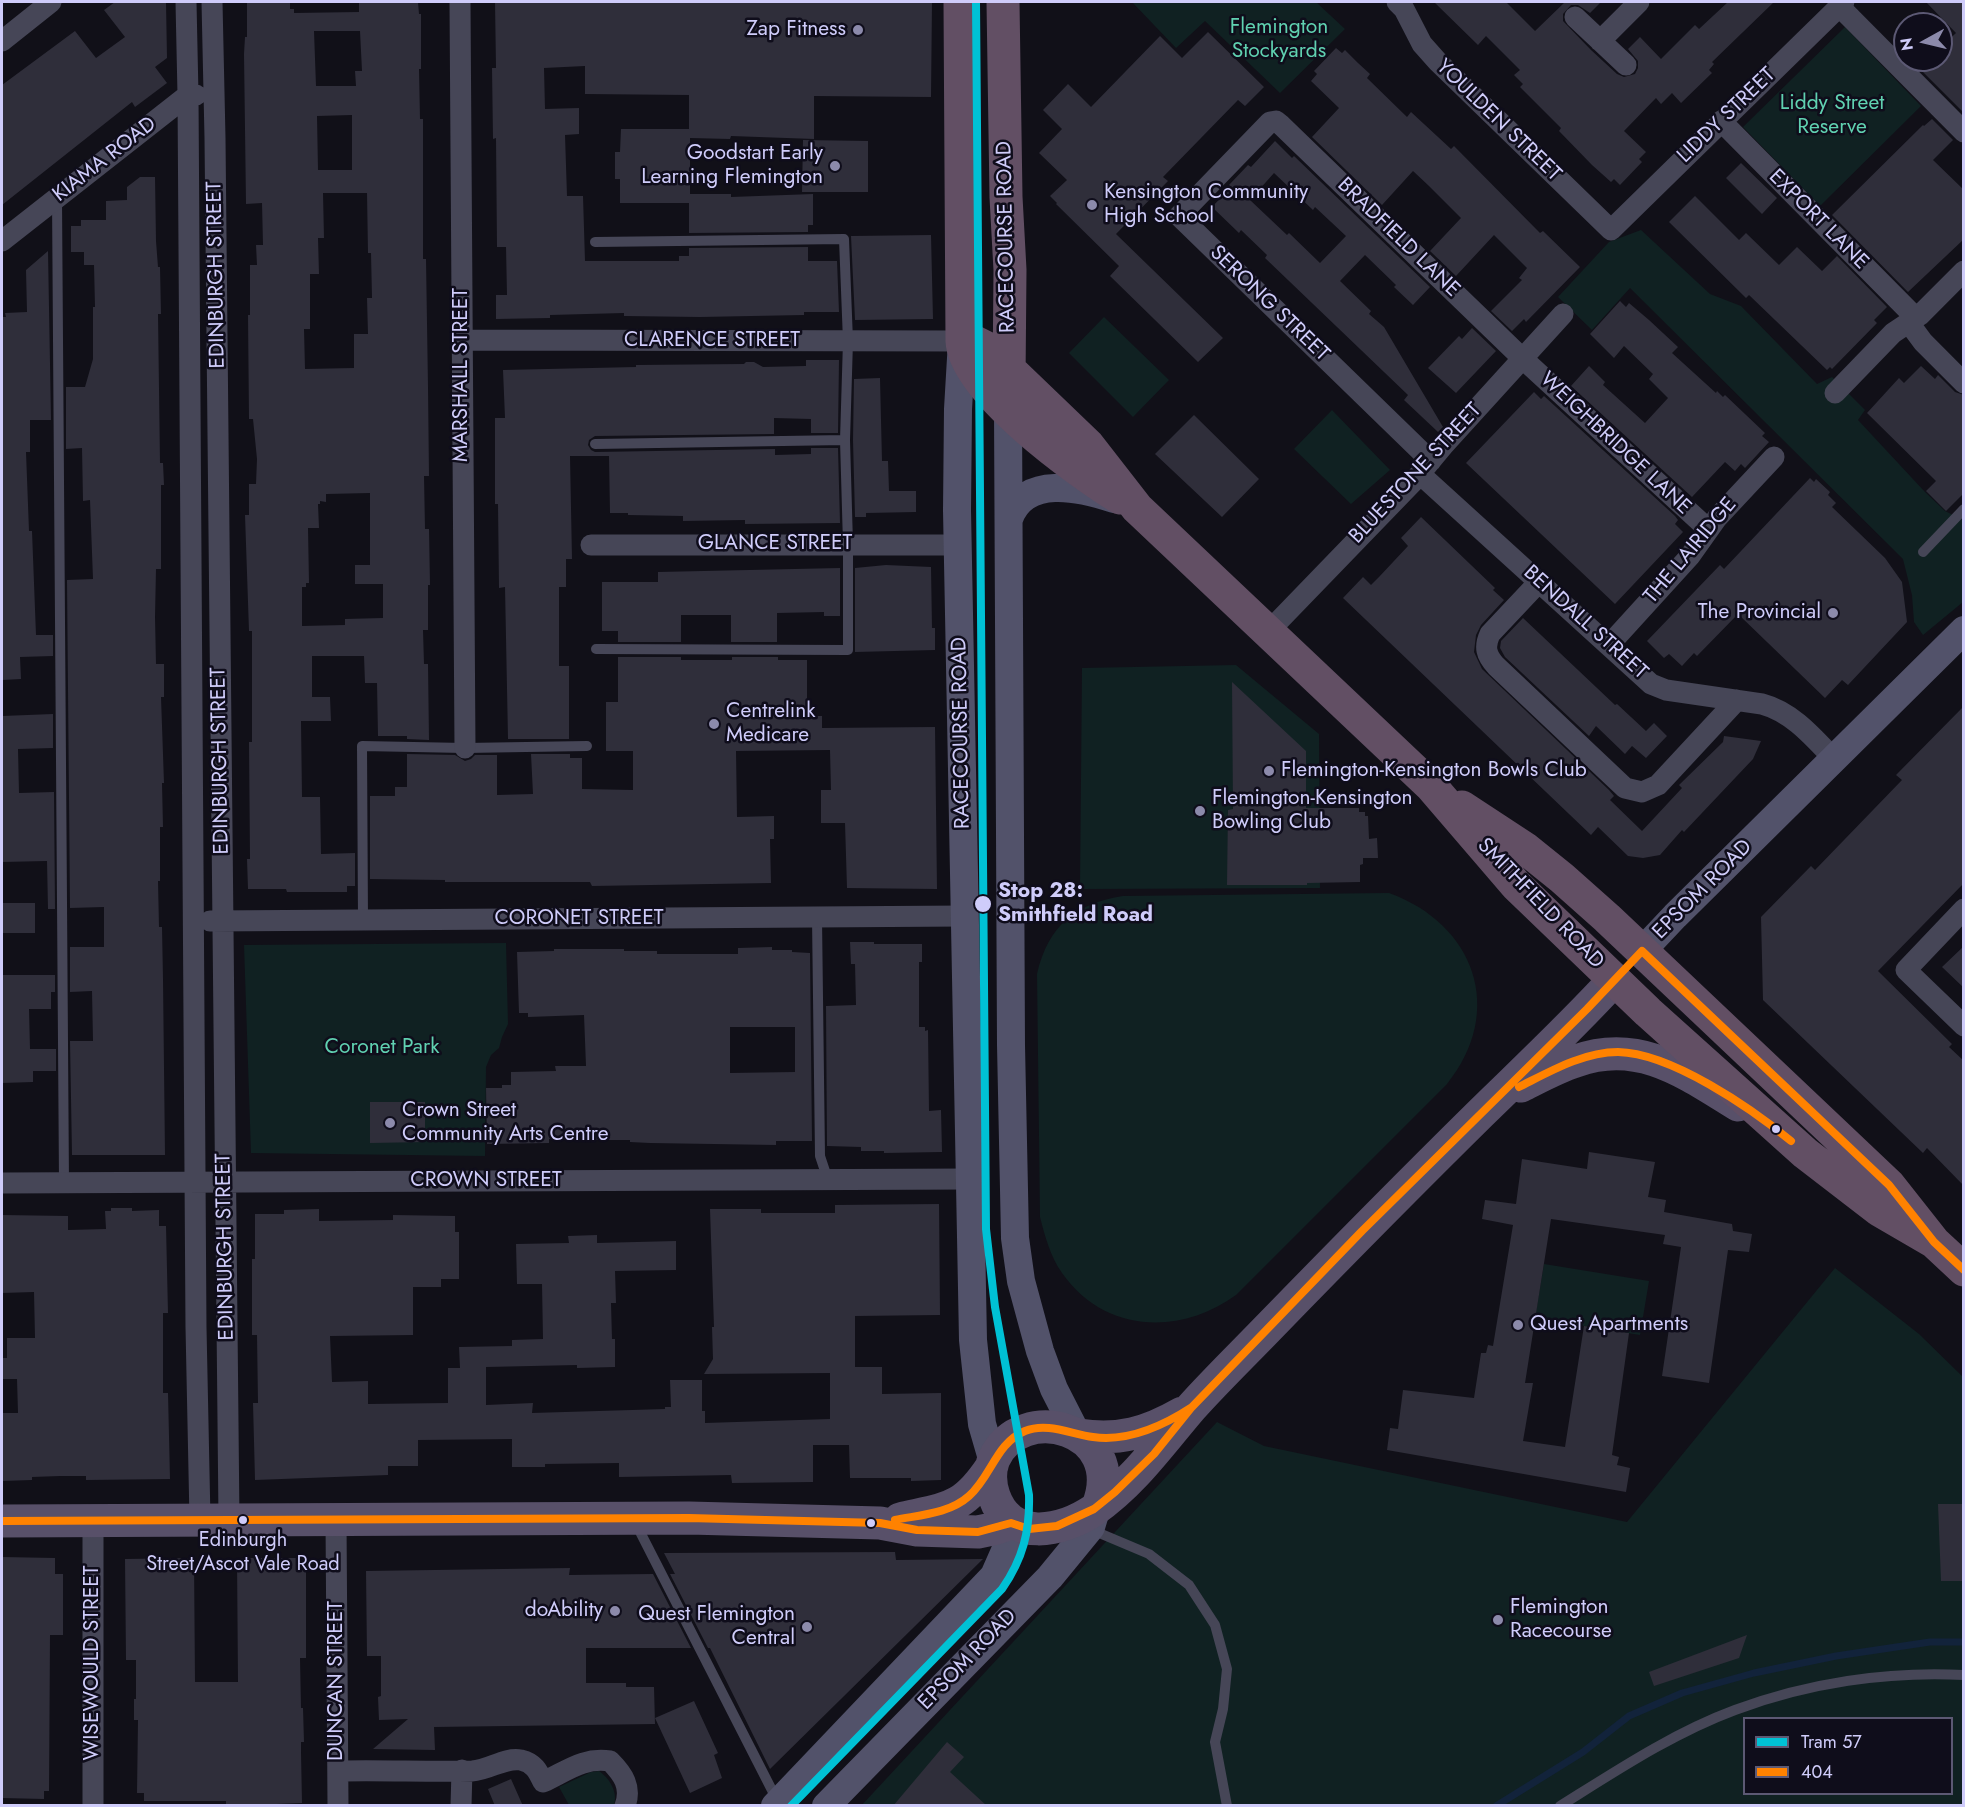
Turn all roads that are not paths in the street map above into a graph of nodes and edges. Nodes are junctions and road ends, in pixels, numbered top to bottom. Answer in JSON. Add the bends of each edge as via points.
{"nodes":[{"id":1,"x":51,"y":2,"type":"edge"},
{"id":2,"x":186,"y":2,"type":"edge"},
{"id":3,"x":212,"y":2,"type":"edge"},
{"id":4,"x":460,"y":2,"type":"edge"},
{"id":5,"x":960,"y":2,"type":"edge"},
{"id":6,"x":1003,"y":2,"type":"edge"},
{"id":7,"x":1397,"y":2,"type":"edge"},
{"id":8,"x":1639,"y":2,"type":"edge"},
{"id":9,"x":1842,"y":4,"type":"edge"},
{"id":10,"x":1575,"y":17,"type":"dead end"},
{"id":11,"x":2,"y":41,"type":"edge"},
{"id":12,"x":1600,"y":41,"type":"junction"},
{"id":13,"x":1626,"y":66,"type":"dead end"},
{"id":14,"x":214,"y":94,"type":"junction"},
{"id":15,"x":188,"y":95,"type":"junction"},
{"id":16,"x":1273,"y":121,"type":"joint"},
{"id":17,"x":1720,"y":121,"type":"junction"},
{"id":18,"x":1964,"y":132,"type":"edge"},
{"id":19,"x":57,"y":198,"type":"junction"},
{"id":20,"x":1611,"y":231,"type":"joint"},
{"id":21,"x":2,"y":241,"type":"edge"},
{"id":22,"x":595,"y":242,"type":"dead end"},
{"id":23,"x":1964,"y":271,"type":"edge"},
{"id":24,"x":1563,"y":314,"type":"dead end"},
{"id":25,"x":1912,"y":320,"type":"junction"},
{"id":26,"x":462,"y":340,"type":"junction"},
{"id":27,"x":962,"y":340,"type":"junction"},
{"id":28,"x":848,"y":341,"type":"junction"},
{"id":29,"x":1522,"y":358,"type":"junction"},
{"id":30,"x":1009,"y":368,"type":"junction"},
{"id":31,"x":1964,"y":383,"type":"edge"},
{"id":32,"x":1835,"y":393,"type":"dead end"},
{"id":33,"x":1008,"y":410,"type":"junction"},
{"id":34,"x":845,"y":440,"type":"junction"},
{"id":35,"x":595,"y":444,"type":"dead end"},
{"id":36,"x":1774,"y":457,"type":"dead end"},
{"id":37,"x":1425,"y":467,"type":"junction"},
{"id":38,"x":1134,"y":506,"type":"junction"},
{"id":39,"x":1964,"y":509,"type":"edge"},
{"id":40,"x":1009,"y":519,"type":"junction"},
{"id":41,"x":1708,"y":529,"type":"junction"},
{"id":42,"x":848,"y":544,"type":"junction"},
{"id":43,"x":591,"y":545,"type":"dead end"},
{"id":44,"x":958,"y":545,"type":"junction"},
{"id":45,"x":1923,"y":552,"type":"dead end"},
{"id":46,"x":1539,"y":582,"type":"junction"},
{"id":47,"x":1964,"y":630,"type":"edge"},
{"id":48,"x":1268,"y":632,"type":"junction"},
{"id":49,"x":1609,"y":645,"type":"junction"},
{"id":50,"x":596,"y":649,"type":"dead end"},
{"id":51,"x":1737,"y":700,"type":"junction"},
{"id":52,"x":587,"y":746,"type":"dead end"},
{"id":53,"x":465,"y":748,"type":"junction"},
{"id":54,"x":1834,"y":759,"type":"junction"},
{"id":55,"x":1431,"y":786,"type":"junction"},
{"id":56,"x":1964,"y":909,"type":"edge"},
{"id":57,"x":1011,"y":915,"type":"junction"},
{"id":58,"x":965,"y":916,"type":"junction"},
{"id":59,"x":817,"y":918,"type":"junction"},
{"id":60,"x":363,"y":920,"type":"junction"},
{"id":61,"x":193,"y":921,"type":"junction"},
{"id":62,"x":223,"y":921,"type":"junction"},
{"id":63,"x":1642,"y":951,"type":"junction"},
{"id":64,"x":1614,"y":980,"type":"junction"},
{"id":65,"x":1964,"y":1026,"type":"edge"},
{"id":66,"x":1498,"y":1096,"type":"junction"},
{"id":67,"x":1826,"y":1123,"type":"junction"},
{"id":68,"x":1773,"y":1126,"type":"junction"},
{"id":69,"x":970,"y":1179,"type":"junction"},
{"id":70,"x":225,"y":1181,"type":"junction"},
{"id":71,"x":828,"y":1181,"type":"junction"},
{"id":72,"x":64,"y":1182,"type":"junction"},
{"id":73,"x":195,"y":1182,"type":"junction"},
{"id":74,"x":1844,"y":1182,"type":"junction"},
{"id":75,"x":2,"y":1183,"type":"edge"},
{"id":76,"x":1934,"y":1242,"type":"junction"},
{"id":77,"x":1964,"y":1270,"type":"edge"},
{"id":78,"x":1191,"y":1408,"type":"junction"},
{"id":79,"x":1078,"y":1435,"type":"junction"},
{"id":80,"x":992,"y":1464,"type":"junction"},
{"id":81,"x":1095,"y":1514,"type":"junction"},
{"id":82,"x":633,"y":1518,"type":"junction"},
{"id":83,"x":93,"y":1520,"type":"junction"},
{"id":84,"x":214,"y":1520,"type":"junction"},
{"id":85,"x":336,"y":1520,"type":"junction"},
{"id":86,"x":2,"y":1521,"type":"edge"},
{"id":87,"x":880,"y":1523,"type":"junction"},
{"id":88,"x":1014,"y":1524,"type":"junction"},
{"id":89,"x":1964,"y":1675,"type":"edge"},
{"id":90,"x":462,"y":1770,"type":"junction"},
{"id":91,"x":338,"y":1771,"type":"junction"},
{"id":92,"x":776,"y":1804,"type":"edge"},
{"id":93,"x":93,"y":1806,"type":"edge"},
{"id":94,"x":338,"y":1806,"type":"edge"},
{"id":95,"x":461,"y":1806,"type":"edge"},
{"id":96,"x":625,"y":1806,"type":"edge"},
{"id":97,"x":826,"y":1806,"type":"edge"},
{"id":98,"x":1227,"y":1806,"type":"edge"},
{"id":99,"x":1560,"y":1806,"type":"edge"}],
"edges":[{"from":1,"to":11,"type":"street"},
{"from":2,"to":15,"type":"street","name":"EDINBURGH STREET"},
{"from":3,"to":14,"type":"street","name":"EDINBURGH STREET"},
{"from":4,"to":26,"type":"street","name":"MARSHALL STREET"},
{"from":5,"to":27,"type":"highway","name":"RACECOURSE ROAD"},
{"from":6,"to":30,"type":"highway","name":"RACECOURSE ROAD"},
{"from":7,"to":20,"type":"street","name":"YOULDEN STREET","via":[[1420,42],[1438,62]]},
{"from":8,"to":12,"type":"street"},
{"from":9,"to":17,"type":"street","name":"LIDDY STREET"},
{"from":9,"to":18,"type":"street"},
{"from":10,"to":12,"type":"street"},
{"from":12,"to":13,"type":"street"},
{"from":14,"to":15,"type":"street"},
{"from":14,"to":62,"type":"street","name":"EDINBURGH STREET"},
{"from":15,"to":19,"type":"street","name":"KIAMA ROAD"},
{"from":15,"to":61,"type":"street","name":"EDINBURGH STREET"},
{"from":16,"to":29,"type":"street","name":"BRADFIELD LANE"},
{"from":16,"to":37,"type":"street","name":"SERONG STREET","via":[[1179,216]]},
{"from":17,"to":20,"type":"street","name":"LIDDY STREET"},
{"from":17,"to":25,"type":"street","name":"EXPORT LANE"},
{"from":19,"to":21,"type":"street","name":"KIAMA ROAD"},
{"from":19,"to":72,"type":"lane"},
{"from":22,"to":28,"type":"lane","via":[[844,239]]},
{"from":23,"to":25,"type":"street"},
{"from":24,"to":29,"type":"street","name":"BLUESTONE STREET"},
{"from":25,"to":31,"type":"street","name":"EXPORT LANE","via":[[1918,337]]},
{"from":25,"to":32,"type":"street","via":[[1893,333]]},
{"from":26,"to":28,"type":"street","name":"CLARENCE STREET"},
{"from":26,"to":53,"type":"street","name":"MARSHALL STREET"},
{"from":27,"to":28,"type":"street","name":"CLARENCE STREET"},
{"from":27,"to":30,"type":"highway","name":"SMITHFIELD ROAD","via":[[983,346]]},
{"from":27,"to":33,"type":"highway","name":"SMITHFIELD ROAD","via":[[974,373]]},
{"from":27,"to":44,"type":"main road","name":"RACECOURSE ROAD"},
{"from":28,"to":34,"type":"lane"},
{"from":29,"to":37,"type":"street","name":"BLUESTONE STREET"},
{"from":29,"to":41,"type":"street","name":"WEIGHBRIDGE LANE"},
{"from":30,"to":33,"type":"highway","name":"RACECOURSE ROAD"},
{"from":30,"to":38,"type":"highway","name":"SMITHFIELD ROAD","via":[[1088,445]]},
{"from":33,"to":38,"type":"highway","name":"SMITHFIELD ROAD","via":[[1074,468]]},
{"from":33,"to":40,"type":"main road","name":"RACECOURSE ROAD"},
{"from":34,"to":35,"type":"lane"},
{"from":34,"to":42,"type":"lane"},
{"from":36,"to":41,"type":"street","name":"THE LAIRIDGE"},
{"from":37,"to":46,"type":"street","name":"BENDALL STREET"},
{"from":37,"to":48,"type":"street","name":"BLUESTONE STREET"},
{"from":38,"to":40,"type":"main road","via":[[1085,490],[1051,488],[1021,501]]},
{"from":38,"to":48,"type":"highway","name":"SMITHFIELD ROAD"},
{"from":39,"to":45,"type":"lane"},
{"from":40,"to":57,"type":"main road","name":"RACECOURSE ROAD"},
{"from":41,"to":49,"type":"street","name":"THE LAIRIDGE","via":[[1690,556]]},
{"from":42,"to":43,"type":"street","name":"GLANCE STREET"},
{"from":42,"to":44,"type":"street","name":"GLANCE STREET"},
{"from":42,"to":50,"type":"lane","via":[[848,650]]},
{"from":44,"to":58,"type":"main road","name":"RACECOURSE ROAD"},
{"from":46,"to":49,"type":"street","name":"BENDALL STREET"},
{"from":46,"to":51,"type":"street","via":[[1490,634],[1487,653],[1625,788],[1642,792],[1658,785]]},
{"from":47,"to":54,"type":"main road","name":"EPSOM ROAD"},
{"from":48,"to":55,"type":"highway","name":"SMITHFIELD ROAD"},
{"from":49,"to":51,"type":"street","name":"BENDALL STREET","via":[[1657,687]]},
{"from":51,"to":54,"type":"street","name":"BENDALL STREET","via":[[1781,711]]},
{"from":52,"to":53,"type":"lane"},
{"from":53,"to":60,"type":"lane","via":[[362,746]]},
{"from":54,"to":63,"type":"main road","name":"EPSOM ROAD"},
{"from":55,"to":63,"type":"highway","name":"SMITHFIELD ROAD","via":[[1544,863]]},
{"from":55,"to":64,"type":"highway","name":"SMITHFIELD ROAD","via":[[1516,885]]},
{"from":56,"to":65,"type":"street","via":[[1906,970]]},
{"from":57,"to":58,"type":"main road"},
{"from":57,"to":79,"type":"main road","name":"RACECOURSE ROAD","via":[[1018,1265],[1050,1379]]},
{"from":58,"to":59,"type":"street","name":"CORONET STREET"},
{"from":58,"to":69,"type":"main road","name":"RACECOURSE ROAD"},
{"from":59,"to":60,"type":"street","name":"CORONET STREET"},
{"from":59,"to":71,"type":"lane","via":[[820,1156]]},
{"from":60,"to":62,"type":"street","name":"CORONET STREET"},
{"from":61,"to":62,"type":"street","name":"CORONET STREET"},
{"from":61,"to":73,"type":"street","name":"EDINBURGH STREET"},
{"from":62,"to":70,"type":"street","name":"EDINBURGH STREET"},
{"from":63,"to":64,"type":"highway","name":"EPSOM ROAD"},
{"from":63,"to":67,"type":"highway","name":"SMITHFIELD ROAD"},
{"from":64,"to":66,"type":"main road","name":"EPSOM ROAD"},
{"from":64,"to":68,"type":"highway","name":"SMITHFIELD ROAD"},
{"from":66,"to":68,"type":"main road","via":[[1577,1060],[1627,1053],[1683,1072]]},
{"from":66,"to":78,"type":"main road","name":"EPSOM ROAD"},
{"from":67,"to":74,"type":"highway","via":[[1843,1162]]},
{"from":67,"to":76,"type":"highway","name":"SMITHFIELD ROAD","via":[[1889,1185]]},
{"from":68,"to":74,"type":"highway","name":"SMITHFIELD ROAD"},
{"from":69,"to":71,"type":"street","name":"CROWN STREET"},
{"from":69,"to":80,"type":"main road","name":"RACECOURSE ROAD","via":[[973,1340],[982,1424]]},
{"from":70,"to":71,"type":"street","name":"CROWN STREET"},
{"from":70,"to":73,"type":"street","name":"CROWN STREET"},
{"from":70,"to":84,"type":"street","name":"EDINBURGH STREET"},
{"from":72,"to":73,"type":"street","name":"CROWN STREET"},
{"from":72,"to":75,"type":"street","name":"CROWN STREET"},
{"from":73,"to":84,"type":"street","name":"EDINBURGH STREET","via":[[196,1328]]},
{"from":74,"to":76,"type":"highway","name":"SMITHFIELD ROAD","via":[[1879,1210]]},
{"from":76,"to":77,"type":"highway","name":"SMITHFIELD ROAD"},
{"from":78,"to":79,"type":"main road","name":"EPSOM ROAD","via":[[1142,1433]]},
{"from":78,"to":81,"type":"main road","name":"EPSOM ROAD","via":[[1154,1454]]},
{"from":79,"to":80,"type":"main road","via":[[1052,1428],[1026,1430],[1007,1441]]},
{"from":79,"to":81,"type":"main road","via":[[1091,1445],[1102,1467],[1103,1491]]},
{"from":80,"to":87,"type":"main road","via":[[974,1490],[955,1505]]},
{"from":80,"to":88,"type":"main road","via":[[992,1492],[999,1509]]},
{"from":81,"to":88,"type":"main road","via":[[1052,1527],[1029,1529]]},
{"from":81,"to":97,"type":"main road","name":"EPSOM ROAD","via":[[1050,1577]]},
{"from":81,"to":98,"type":"lane","via":[[1125,1543],[1157,1560],[1189,1585],[1215,1625],[1227,1669],[1215,1742]]},
{"from":82,"to":85,"type":"main road"},
{"from":82,"to":87,"type":"main road"},
{"from":82,"to":92,"type":"lane"},
{"from":83,"to":84,"type":"main road"},
{"from":83,"to":86,"type":"main road"},
{"from":83,"to":93,"type":"street","name":"WISEWOULD STREET"},
{"from":84,"to":85,"type":"main road"},
{"from":85,"to":91,"type":"street","name":"DUNCAN STREET"},
{"from":87,"to":88,"type":"main road","via":[[917,1530],[978,1532]]},
{"from":88,"to":92,"type":"main road","name":"EPSOM ROAD","via":[[994,1576]]},
{"from":89,"to":99,"type":"lane","via":[[1837,1683],[1795,1691],[1735,1710],[1675,1738]]},
{"from":90,"to":91,"type":"street"},
{"from":90,"to":95,"type":"street"},
{"from":90,"to":96,"type":"street","via":[[475,1771],[519,1760],[537,1768],[543,1782],[588,1760],[610,1761],[625,1779]]},
{"from":91,"to":94,"type":"street","name":"DUNCAN STREET"}]}
